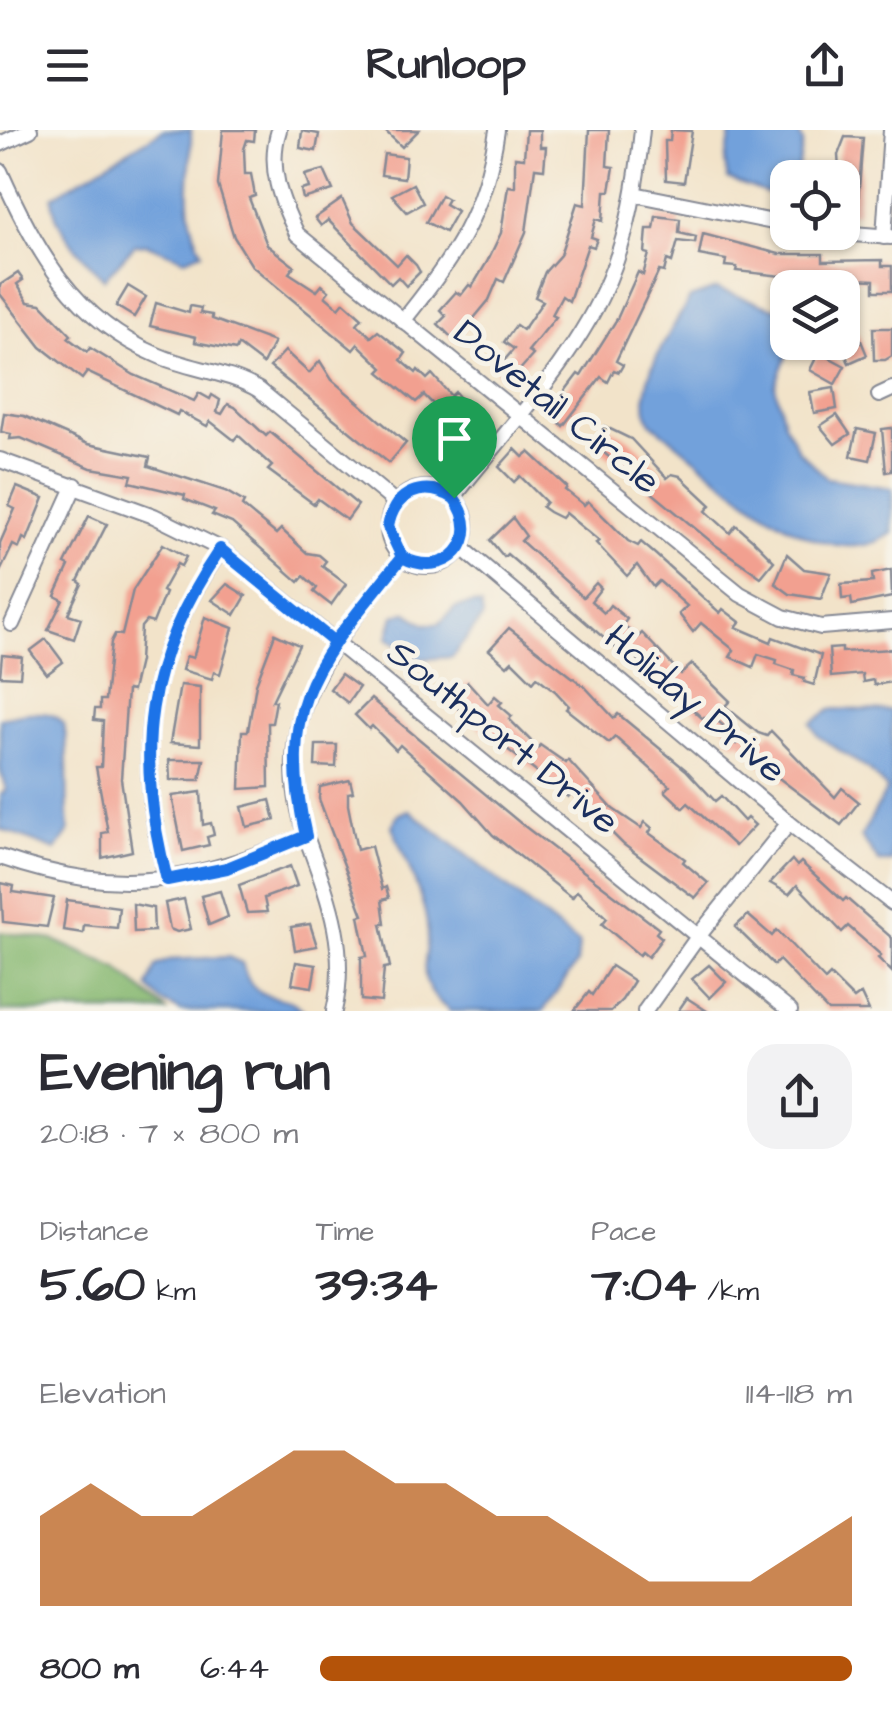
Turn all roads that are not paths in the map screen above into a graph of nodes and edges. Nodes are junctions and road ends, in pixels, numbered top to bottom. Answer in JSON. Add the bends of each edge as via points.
{"nodes":[{"id":1,"x":30,"y":130,"type":"edge"},
{"id":2,"x":279,"y":130,"type":"edge"},
{"id":3,"x":497,"y":130,"type":"edge"},
{"id":4,"x":642,"y":130,"type":"edge"},
{"id":5,"x":891,"y":130,"type":"edge"},
{"id":6,"x":0,"y":144,"type":"edge"},
{"id":7,"x":0,"y":171,"type":"edge"},
{"id":8,"x":634,"y":194,"type":"junction"},
{"id":9,"x":770,"y":221,"type":"edge"},
{"id":10,"x":860,"y":235,"type":"edge"},
{"id":11,"x":888,"y":237,"type":"edge"},
{"id":12,"x":403,"y":322,"type":"junction"},
{"id":13,"x":516,"y":416,"type":"junction"},
{"id":14,"x":0,"y":460,"type":"edge"},
{"id":15,"x":76,"y":485,"type":"junction"},
{"id":16,"x":454,"y":498,"type":"junction"},
{"id":17,"x":396,"y":503,"type":"junction"},
{"id":18,"x":460,"y":548,"type":"junction"},
{"id":19,"x":220,"y":549,"type":"junction"},
{"id":20,"x":402,"y":557,"type":"junction"},
{"id":21,"x":892,"y":621,"type":"edge"},
{"id":22,"x":12,"y":624,"type":"dead end"},
{"id":23,"x":334,"y":642,"type":"junction"},
{"id":24,"x":789,"y":823,"type":"junction"},
{"id":25,"x":306,"y":836,"type":"junction"},
{"id":26,"x":0,"y":857,"type":"edge"},
{"id":27,"x":167,"y":880,"type":"junction"},
{"id":28,"x":892,"y":903,"type":"edge"},
{"id":29,"x":700,"y":934,"type":"junction"},
{"id":30,"x":334,"y":1011,"type":"edge"},
{"id":31,"x":645,"y":1011,"type":"edge"},
{"id":32,"x":790,"y":1011,"type":"edge"}],
"edges":[{"from":1,"to":6,"type":"street"},
{"from":2,"to":12,"type":"street","name":"Dovetail Circle","via":[[277,192],[298,234]]},
{"from":3,"to":12,"type":"street","via":[[482,204],[453,259]]},
{"from":4,"to":8,"type":"street"},
{"from":5,"to":11,"type":"street"},
{"from":7,"to":17,"type":"street","via":[[52,272],[97,319],[159,356],[259,390]]},
{"from":8,"to":9,"type":"street"},
{"from":8,"to":13,"type":"street","via":[[609,280],[586,323]]},
{"from":10,"to":11,"type":"street"},
{"from":12,"to":13,"type":"street","name":"Dovetail Circle"},
{"from":13,"to":16,"type":"street"},
{"from":13,"to":21,"type":"street","name":"Dovetail Circle","via":[[740,594],[783,617],[821,627]]},
{"from":14,"to":15,"type":"street","name":"Southport Drive"},
{"from":15,"to":19,"type":"street","name":"Southport Drive"},
{"from":15,"to":22,"type":"street"},
{"from":16,"to":17,"type":"street","via":[[428,488]]},
{"from":16,"to":18,"type":"street","via":[[465,515]]},
{"from":17,"to":20,"type":"street","via":[[388,527]]},
{"from":18,"to":20,"type":"street","via":[[430,566]]},
{"from":18,"to":24,"type":"street","name":"Holiday Drive"},
{"from":19,"to":23,"type":"street","name":"Southport Drive"},
{"from":19,"to":27,"type":"street","via":[[173,628],[152,698],[146,765]]},
{"from":20,"to":23,"type":"street"},
{"from":23,"to":25,"type":"street","via":[[313,676],[295,729],[294,784]]},
{"from":23,"to":29,"type":"street","name":"Southport Drive"},
{"from":24,"to":28,"type":"street","name":"Holiday Drive"},
{"from":24,"to":29,"type":"street"},
{"from":25,"to":27,"type":"street","via":[[227,868]]},
{"from":25,"to":30,"type":"street","via":[[333,903],[340,958]]},
{"from":26,"to":27,"type":"street","via":[[100,883]]},
{"from":29,"to":31,"type":"street"},
{"from":29,"to":32,"type":"street","name":"Southport Drive"}]}
